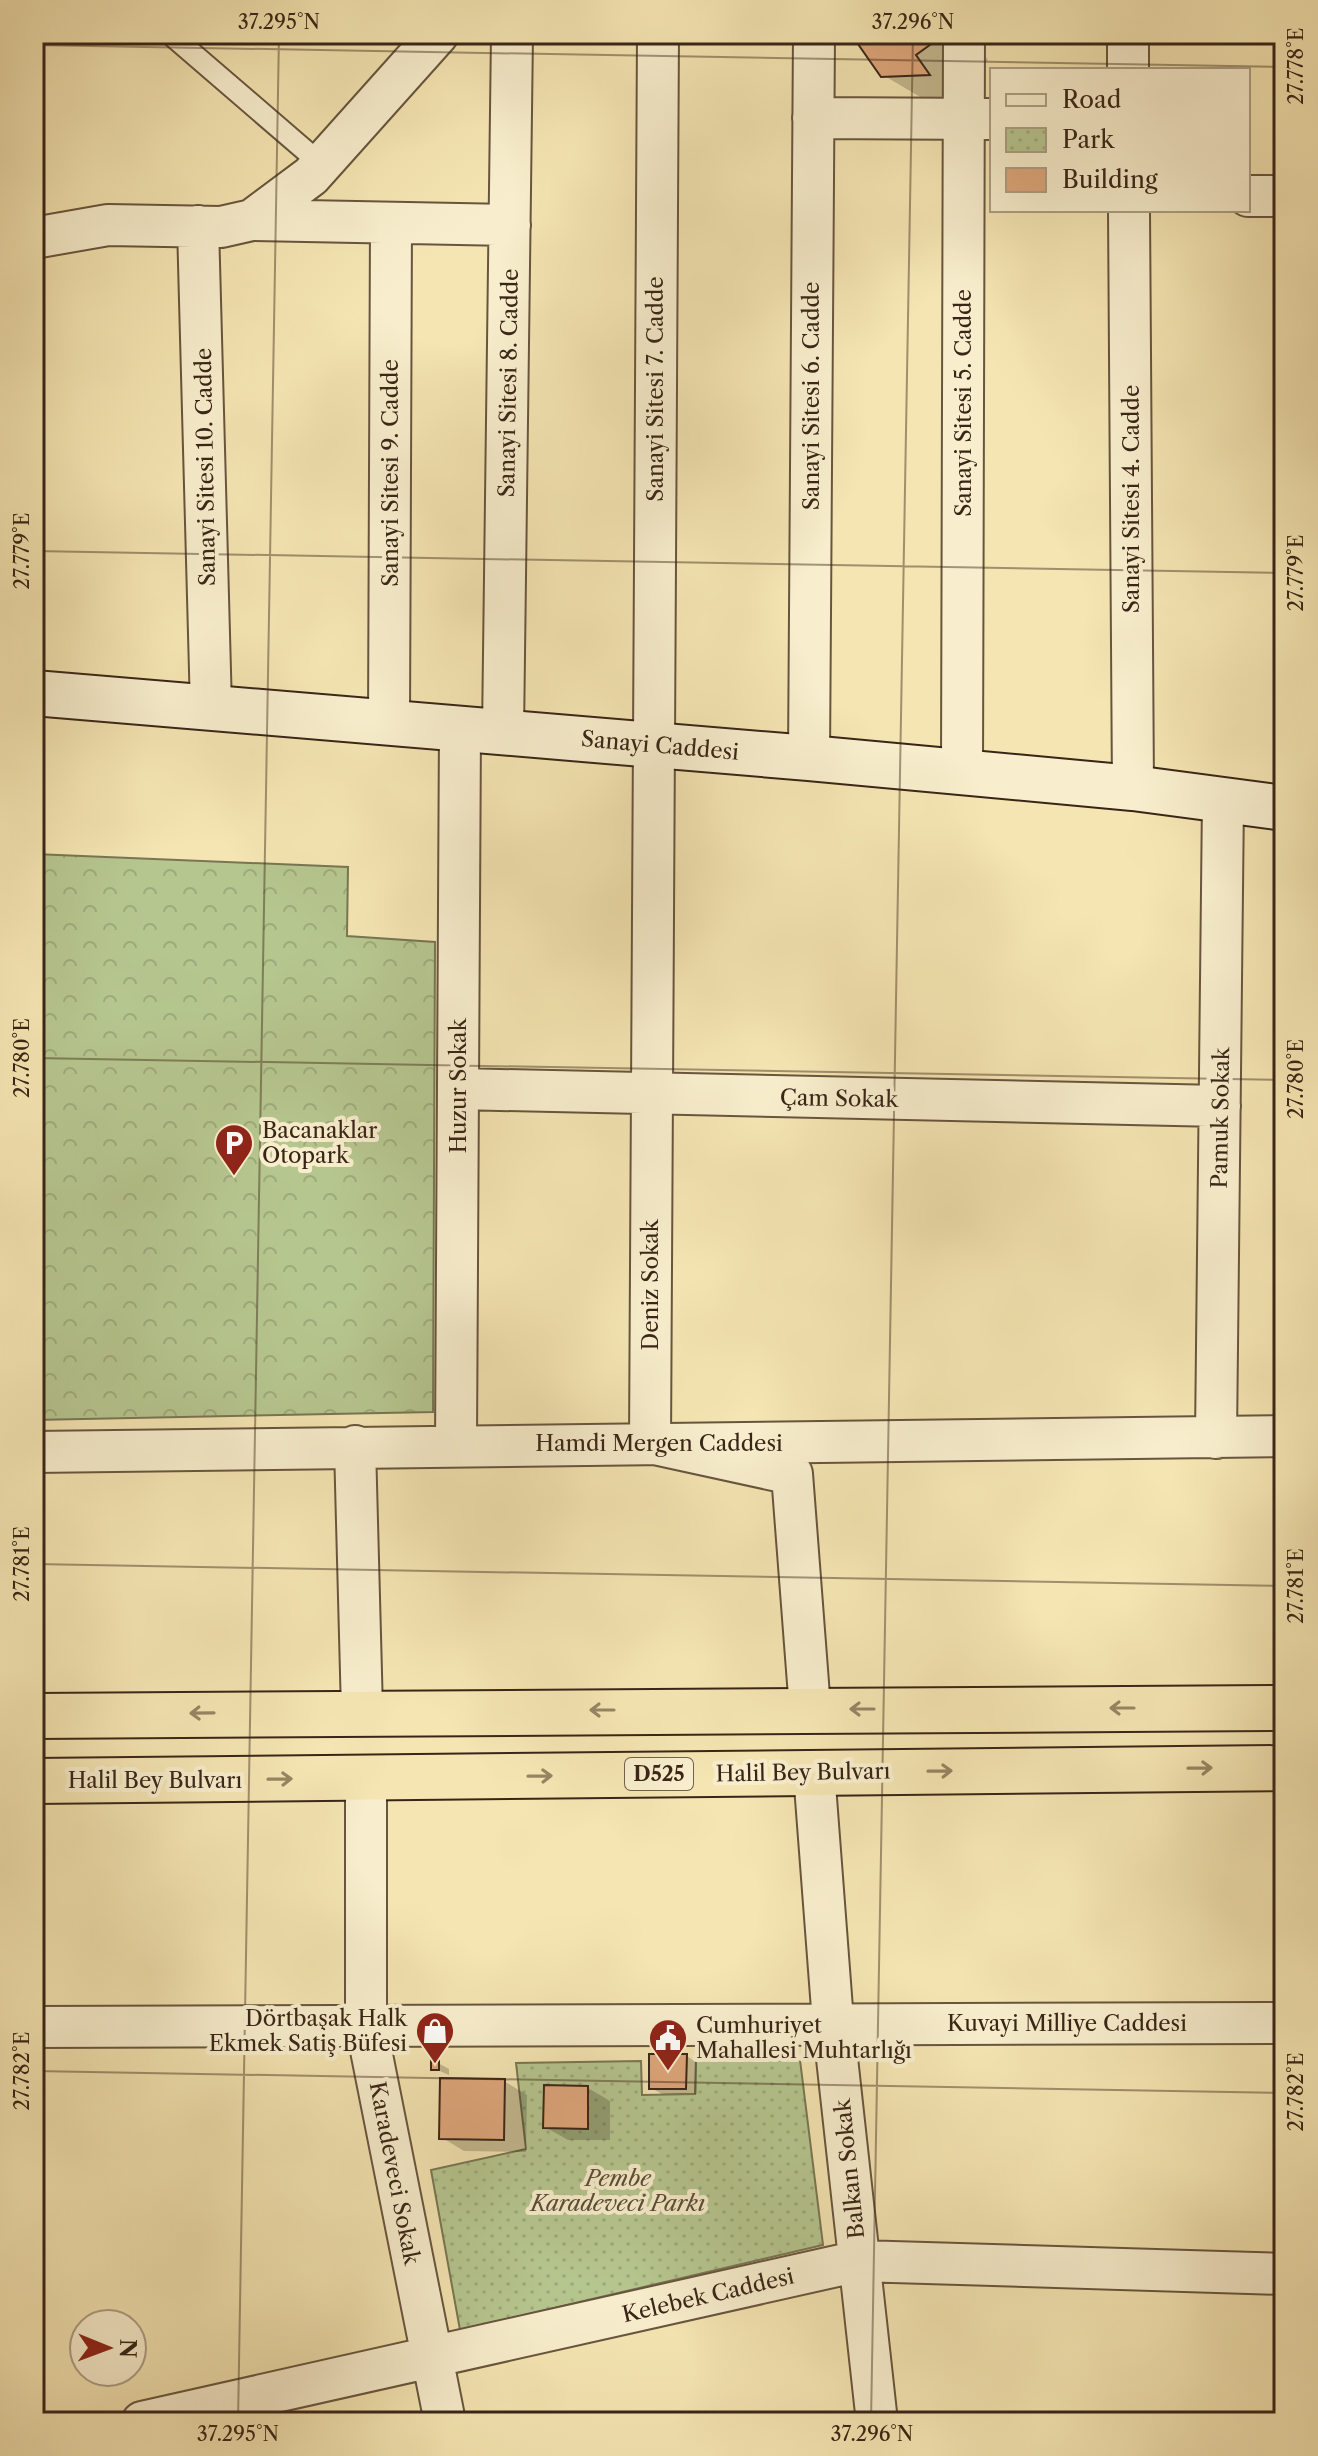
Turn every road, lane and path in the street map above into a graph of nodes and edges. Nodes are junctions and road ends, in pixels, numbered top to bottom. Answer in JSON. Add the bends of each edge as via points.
{"nodes":[{"id":1,"x":170,"y":34,"type":"edge"},
{"id":2,"x":438,"y":34,"type":"edge"},
{"id":3,"x":512,"y":34,"type":"edge"},
{"id":4,"x":658,"y":34,"type":"edge"},
{"id":5,"x":814,"y":34,"type":"edge"},
{"id":6,"x":964,"y":34,"type":"edge"},
{"id":7,"x":1128,"y":34,"type":"edge"},
{"id":8,"x":1128,"y":68,"type":"edge"},
{"id":9,"x":813,"y":118,"type":"junction"},
{"id":10,"x":978,"y":119,"type":"edge"},
{"id":11,"x":321,"y":164,"type":"junction"},
{"id":12,"x":1250,"y":196,"type":"edge"},
{"id":13,"x":1284,"y":196,"type":"edge"},
{"id":14,"x":1129,"y":212,"type":"edge"},
{"id":15,"x":252,"y":220,"type":"junction"},
{"id":16,"x":391,"y":223,"type":"junction"},
{"id":17,"x":510,"y":225,"type":"junction"},
{"id":18,"x":198,"y":226,"type":"junction"},
{"id":19,"x":34,"y":238,"type":"edge"},
{"id":20,"x":34,"y":693,"type":"edge"},
{"id":21,"x":211,"y":708,"type":"junction"},
{"id":22,"x":389,"y":723,"type":"junction"},
{"id":23,"x":482,"y":730,"type":"junction"},
{"id":24,"x":652,"y":744,"type":"junction"},
{"id":25,"x":809,"y":758,"type":"junction"},
{"id":26,"x":962,"y":773,"type":"junction"},
{"id":27,"x":1133,"y":788,"type":"junction"},
{"id":28,"x":1223,"y":799,"type":"junction"},
{"id":29,"x":1284,"y":808,"type":"edge"},
{"id":30,"x":458,"y":1089,"type":"junction"},
{"id":31,"x":651,"y":1093,"type":"junction"},
{"id":32,"x":1220,"y":1106,"type":"junction"},
{"id":33,"x":1284,"y":1436,"type":"edge"},
{"id":34,"x":1216,"y":1438,"type":"junction"},
{"id":35,"x":650,"y":1443,"type":"junction"},
{"id":36,"x":456,"y":1444,"type":"junction"},
{"id":37,"x":355,"y":1446,"type":"junction"},
{"id":38,"x":34,"y":1452,"type":"edge"},
{"id":39,"x":1284,"y":1708,"type":"edge"},
{"id":40,"x":810,"y":1709,"type":"junction"},
{"id":41,"x":362,"y":1711,"type":"junction"},
{"id":42,"x":34,"y":1716,"type":"edge"},
{"id":43,"x":1284,"y":1768,"type":"edge"},
{"id":44,"x":814,"y":1772,"type":"junction"},
{"id":45,"x":366,"y":1778,"type":"junction"},
{"id":46,"x":34,"y":1781,"type":"edge"},
{"id":47,"x":833,"y":2022,"type":"junction"},
{"id":48,"x":1284,"y":2023,"type":"edge"},
{"id":49,"x":366,"y":2025,"type":"junction"},
{"id":50,"x":34,"y":2027,"type":"edge"},
{"id":51,"x":859,"y":2261,"type":"junction"},
{"id":52,"x":1284,"y":2274,"type":"edge"},
{"id":53,"x":431,"y":2357,"type":"junction"},
{"id":54,"x":142,"y":2422,"type":"edge"},
{"id":55,"x":445,"y":2422,"type":"edge"},
{"id":56,"x":877,"y":2422,"type":"edge"}],
"edges":[{"from":1,"to":11,"type":"lane"},
{"from":2,"to":11,"type":"street"},
{"from":3,"to":17,"type":"street","name":"Sanayi Sitesi 8. Cadde"},
{"from":4,"to":24,"type":"street","name":"Sanayi Sitesi 7. Cadde"},
{"from":5,"to":9,"type":"street","name":"Sanayi Sitesi 6. Cadde"},
{"from":6,"to":10,"type":"street","name":"Sanayi Sitesi 5. Cadde"},
{"from":7,"to":8,"type":"street"},
{"from":9,"to":10,"type":"street"},
{"from":9,"to":25,"type":"street","name":"Sanayi Sitesi 6. Cadde"},
{"from":10,"to":26,"type":"street","name":"Sanayi Sitesi 5. Cadde"},
{"from":11,"to":15,"type":"street"},
{"from":12,"to":13,"type":"street"},
{"from":14,"to":27,"type":"street","name":"Sanayi Sitesi 4. Cadde"},
{"from":15,"to":16,"type":"street"},
{"from":15,"to":18,"type":"street"},
{"from":16,"to":17,"type":"street"},
{"from":16,"to":22,"type":"street","name":"Sanayi Sitesi 9. Cadde"},
{"from":17,"to":23,"type":"street","name":"Sanayi Sitesi 8. Cadde"},
{"from":18,"to":19,"type":"street","via":[[108,225]]},
{"from":18,"to":21,"type":"street","name":"Sanayi Sitesi 10. Cadde"},
{"from":20,"to":21,"type":"street","name":"Sanayi Caddesi"},
{"from":21,"to":22,"type":"street","name":"Sanayi Caddesi"},
{"from":22,"to":23,"type":"street","name":"Sanayi Caddesi"},
{"from":23,"to":24,"type":"street","name":"Sanayi Caddesi"},
{"from":23,"to":30,"type":"street","name":"Huzur Sokak"},
{"from":24,"to":25,"type":"street","name":"Sanayi Caddesi"},
{"from":24,"to":31,"type":"street","name":"Deniz Sokak"},
{"from":25,"to":26,"type":"street","name":"Sanayi Caddesi"},
{"from":26,"to":27,"type":"street","name":"Sanayi Caddesi"},
{"from":27,"to":28,"type":"street","name":"Sanayi Caddesi"},
{"from":28,"to":29,"type":"street","name":"Sanayi Caddesi"},
{"from":28,"to":32,"type":"street","name":"Pamuk Sokak"},
{"from":30,"to":31,"type":"street","name":"Çam Sokak"},
{"from":30,"to":36,"type":"street","name":"Huzur Sokak"},
{"from":31,"to":32,"type":"street","name":"Çam Sokak"},
{"from":31,"to":35,"type":"street","name":"Deniz Sokak"},
{"from":32,"to":34,"type":"street","name":"Pamuk Sokak"},
{"from":33,"to":34,"type":"street","name":"Hamdi Mergen Caddesi"},
{"from":34,"to":35,"type":"street","name":"Hamdi Mergen Caddesi"},
{"from":35,"to":36,"type":"street","name":"Hamdi Mergen Caddesi"},
{"from":35,"to":40,"type":"street","via":[[792,1474]]},
{"from":36,"to":37,"type":"street","name":"Hamdi Mergen Caddesi"},
{"from":37,"to":38,"type":"street","name":"Hamdi Mergen Caddesi"},
{"from":37,"to":41,"type":"street"},
{"from":39,"to":40,"type":"highway","one_way":true},
{"from":40,"to":41,"type":"highway","one_way":true},
{"from":41,"to":42,"type":"highway","one_way":true},
{"from":44,"to":43,"type":"highway","name":"Halil Bey Bulvarı","number":"D525","one_way":true},
{"from":45,"to":44,"type":"highway","name":"Halil Bey Bulvarı","number":"D525","one_way":true},
{"from":44,"to":47,"type":"street","name":"Balkan Sokak"},
{"from":46,"to":45,"type":"highway","name":"Halil Bey Bulvarı","number":"D525","one_way":true},
{"from":45,"to":49,"type":"street","name":"Karadeveci Sokak"},
{"from":47,"to":48,"type":"street","name":"Kuvayi Milliye Caddesi"},
{"from":47,"to":49,"type":"street","name":"Kuvayi Milliye Caddesi"},
{"from":47,"to":51,"type":"street","name":"Balkan Sokak"},
{"from":49,"to":50,"type":"street","name":"Kuvayi Milliye Caddesi"},
{"from":49,"to":53,"type":"street","name":"Karadeveci Sokak"},
{"from":51,"to":52,"type":"street","name":"Kelebek Caddesi"},
{"from":51,"to":53,"type":"street","name":"Kelebek Caddesi"},
{"from":51,"to":56,"type":"street","name":"Balkan Sokak"},
{"from":53,"to":54,"type":"street","name":"Kelebek Caddesi"},
{"from":53,"to":55,"type":"street","name":"Karadeveci Sokak"}]}
